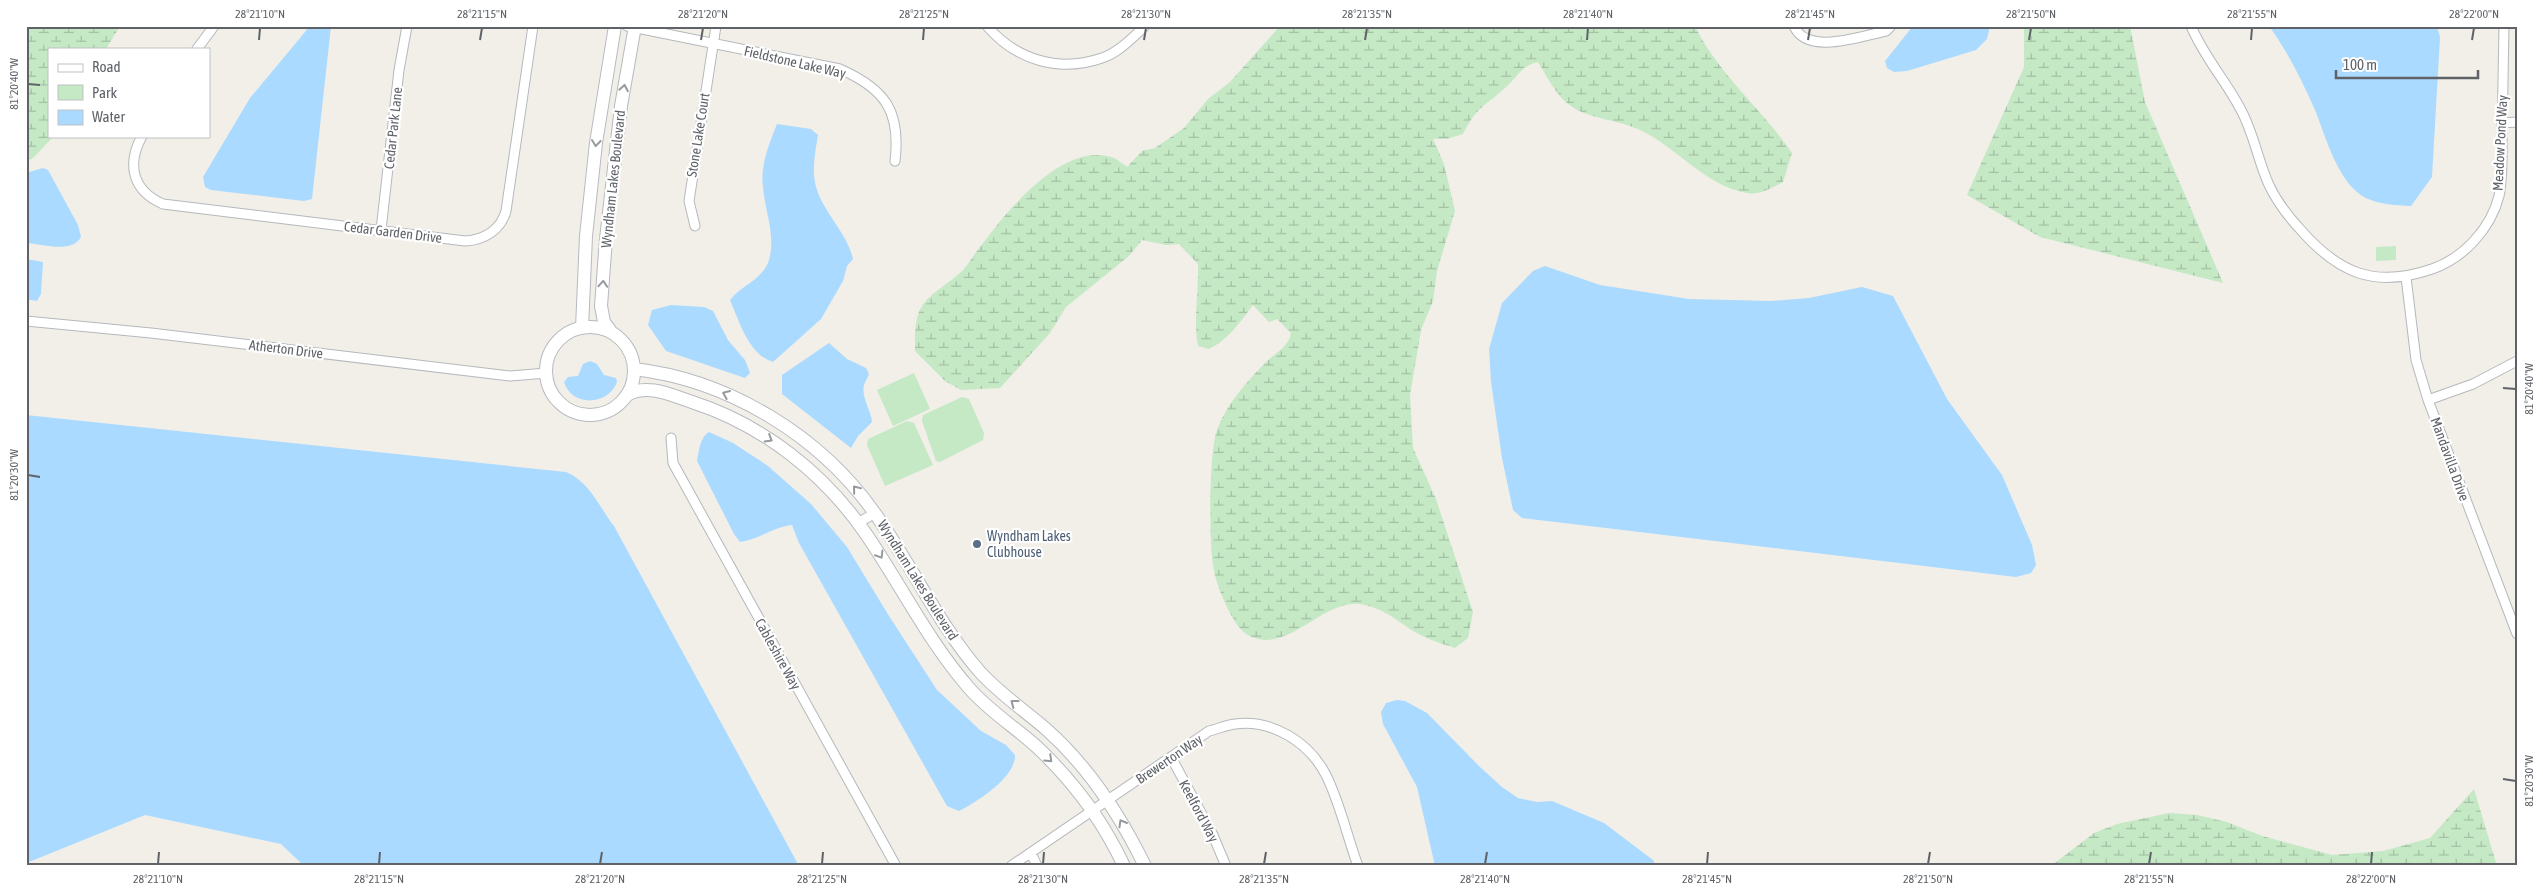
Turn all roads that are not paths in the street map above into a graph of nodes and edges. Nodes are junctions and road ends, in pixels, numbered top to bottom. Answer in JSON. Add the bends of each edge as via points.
{"nodes":[{"id":1,"x":214,"y":26,"type":"edge"},
{"id":2,"x":407,"y":26,"type":"edge"},
{"id":3,"x":533,"y":26,"type":"edge"},
{"id":4,"x":615,"y":26,"type":"edge"},
{"id":5,"x":716,"y":26,"type":"edge"},
{"id":6,"x":987,"y":26,"type":"edge"},
{"id":7,"x":1145,"y":26,"type":"edge"},
{"id":8,"x":1794,"y":26,"type":"edge"},
{"id":9,"x":1890,"y":26,"type":"edge"},
{"id":10,"x":2191,"y":26,"type":"edge"},
{"id":11,"x":2504,"y":26,"type":"edge"},
{"id":12,"x":632,"y":27,"type":"edge"},
{"id":13,"x":712,"y":43,"type":"junction"},
{"id":14,"x":198,"y":48,"type":"edge"},
{"id":15,"x":2502,"y":122,"type":"junction"},
{"id":16,"x":2517,"y":122,"type":"edge"},
{"id":17,"x":141,"y":138,"type":"edge"},
{"id":18,"x":895,"y":161,"type":"dead end"},
{"id":19,"x":695,"y":226,"type":"dead end"},
{"id":20,"x":381,"y":230,"type":"junction"},
{"id":21,"x":2406,"y":277,"type":"junction"},
{"id":22,"x":26,"y":321,"type":"edge"},
{"id":23,"x":582,"y":328,"type":"junction"},
{"id":24,"x":610,"y":330,"type":"junction"},
{"id":25,"x":2517,"y":361,"type":"edge"},
{"id":26,"x":634,"y":369,"type":"junction"},
{"id":27,"x":546,"y":373,"type":"junction"},
{"id":28,"x":627,"y":395,"type":"junction"},
{"id":29,"x":2428,"y":400,"type":"junction"},
{"id":30,"x":671,"y":438,"type":"dead end"},
{"id":31,"x":875,"y":513,"type":"junction"},
{"id":32,"x":858,"y":523,"type":"junction"},
{"id":33,"x":2517,"y":634,"type":"edge"},
{"id":34,"x":1171,"y":757,"type":"junction"},
{"id":35,"x":1108,"y":800,"type":"junction"},
{"id":36,"x":1092,"y":811,"type":"junction"},
{"id":37,"x":1031,"y":853,"type":"junction"},
{"id":38,"x":896,"y":866,"type":"edge"},
{"id":39,"x":1011,"y":866,"type":"edge"},
{"id":40,"x":1037,"y":866,"type":"edge"},
{"id":41,"x":1124,"y":866,"type":"edge"},
{"id":42,"x":1145,"y":866,"type":"edge"},
{"id":43,"x":1226,"y":866,"type":"edge"},
{"id":44,"x":1358,"y":866,"type":"edge"}],
"edges":[{"from":1,"to":14,"type":"street"},
{"from":2,"to":20,"type":"street","name":"Cedar Park Lane"},
{"from":3,"to":20,"type":"street","name":"Cedar Garden Drive","via":[[506,211],[499,226],[480,239],[465,241]]},
{"from":4,"to":23,"type":"street","name":"Wyndham Lakes Boulevard","one_way":true,"via":[[596,143],[586,236]]},
{"from":5,"to":13,"type":"street","name":"Stone Lake Court"},
{"from":6,"to":7,"type":"street","via":[[996,37],[1024,55],[1048,64],[1103,58],[1123,46]]},
{"from":8,"to":9,"type":"street","via":[[1797,34],[1809,41],[1826,43],[1886,31]]},
{"from":10,"to":21,"type":"street","name":"Meadow Pond Way","via":[[2200,47],[2241,109],[2269,186],[2290,218],[2317,249],[2344,268],[2374,277]]},
{"from":11,"to":15,"type":"street","name":"Meadow Pond Way"},
{"from":12,"to":13,"type":"street","name":"Fieldstone Lake Way"},
{"from":24,"to":12,"type":"street","name":"Wyndham Lakes Boulevard","one_way":true,"via":[[604,322],[601,306]]},
{"from":13,"to":18,"type":"street","name":"Fieldstone Lake Way","via":[[840,69],[860,78],[884,99],[895,120],[898,139]]},
{"from":13,"to":19,"type":"street","name":"Stone Lake Court","via":[[689,201]]},
{"from":15,"to":16,"type":"street"},
{"from":15,"to":21,"type":"street","name":"Meadow Pond Way","via":[[2499,196],[2488,225],[2465,250],[2435,268]]},
{"from":17,"to":20,"type":"street","name":"Cedar Garden Drive","via":[[133,171],[138,186],[148,198],[163,204]]},
{"from":21,"to":29,"type":"street","name":"Mandavilla Drive","via":[[2416,360]]},
{"from":22,"to":27,"type":"street","name":"Atherton Drive","via":[[510,376]]},
{"from":23,"to":24,"type":"street"},
{"from":23,"to":27,"type":"street","via":[[566,334],[557,343],[549,357]]},
{"from":24,"to":26,"type":"street","via":[[629,349]]},
{"from":25,"to":29,"type":"street","via":[[2472,384]]},
{"from":26,"to":28,"type":"street"},
{"from":31,"to":26,"type":"street","name":"Wyndham Lakes Boulevard","one_way":true,"via":[[826,458],[792,431],[754,408],[696,382]]},
{"from":27,"to":28,"type":"street","via":[[557,400],[580,413],[606,412]]},
{"from":28,"to":32,"type":"street","name":"Wyndham Lakes Boulevard","one_way":true,"via":[[647,389],[663,393],[712,408],[748,426],[812,472]]},
{"from":29,"to":33,"type":"street","name":"Mandavilla Drive"},
{"from":30,"to":38,"type":"street","name":"Cableshire Way","via":[[673,463]]},
{"from":31,"to":32,"type":"street"},
{"from":35,"to":31,"type":"street","name":"Wyndham Lakes Boulevard","one_way":true,"via":[[1068,751],[1006,697],[971,660]]},
{"from":32,"to":36,"type":"street","name":"Wyndham Lakes Boulevard","one_way":true,"via":[[945,659],[983,702],[1056,765]]},
{"from":34,"to":35,"type":"street","name":"Brewerton Way"},
{"from":34,"to":43,"type":"street","name":"Keelford Way"},
{"from":34,"to":44,"type":"street","name":"Brewerton Way","via":[[1209,731],[1236,724],[1264,724],[1290,735],[1311,754],[1326,775]]},
{"from":35,"to":36,"type":"street","name":"Brewerton Way"},
{"from":42,"to":35,"type":"street","name":"Wyndham Lakes Boulevard","one_way":true},
{"from":36,"to":37,"type":"street","name":"Brewerton Way"},
{"from":36,"to":41,"type":"street","name":"Wyndham Lakes Boulevard"},
{"from":37,"to":39,"type":"street","name":"Brewerton Way"},
{"from":37,"to":40,"type":"street"}]}
